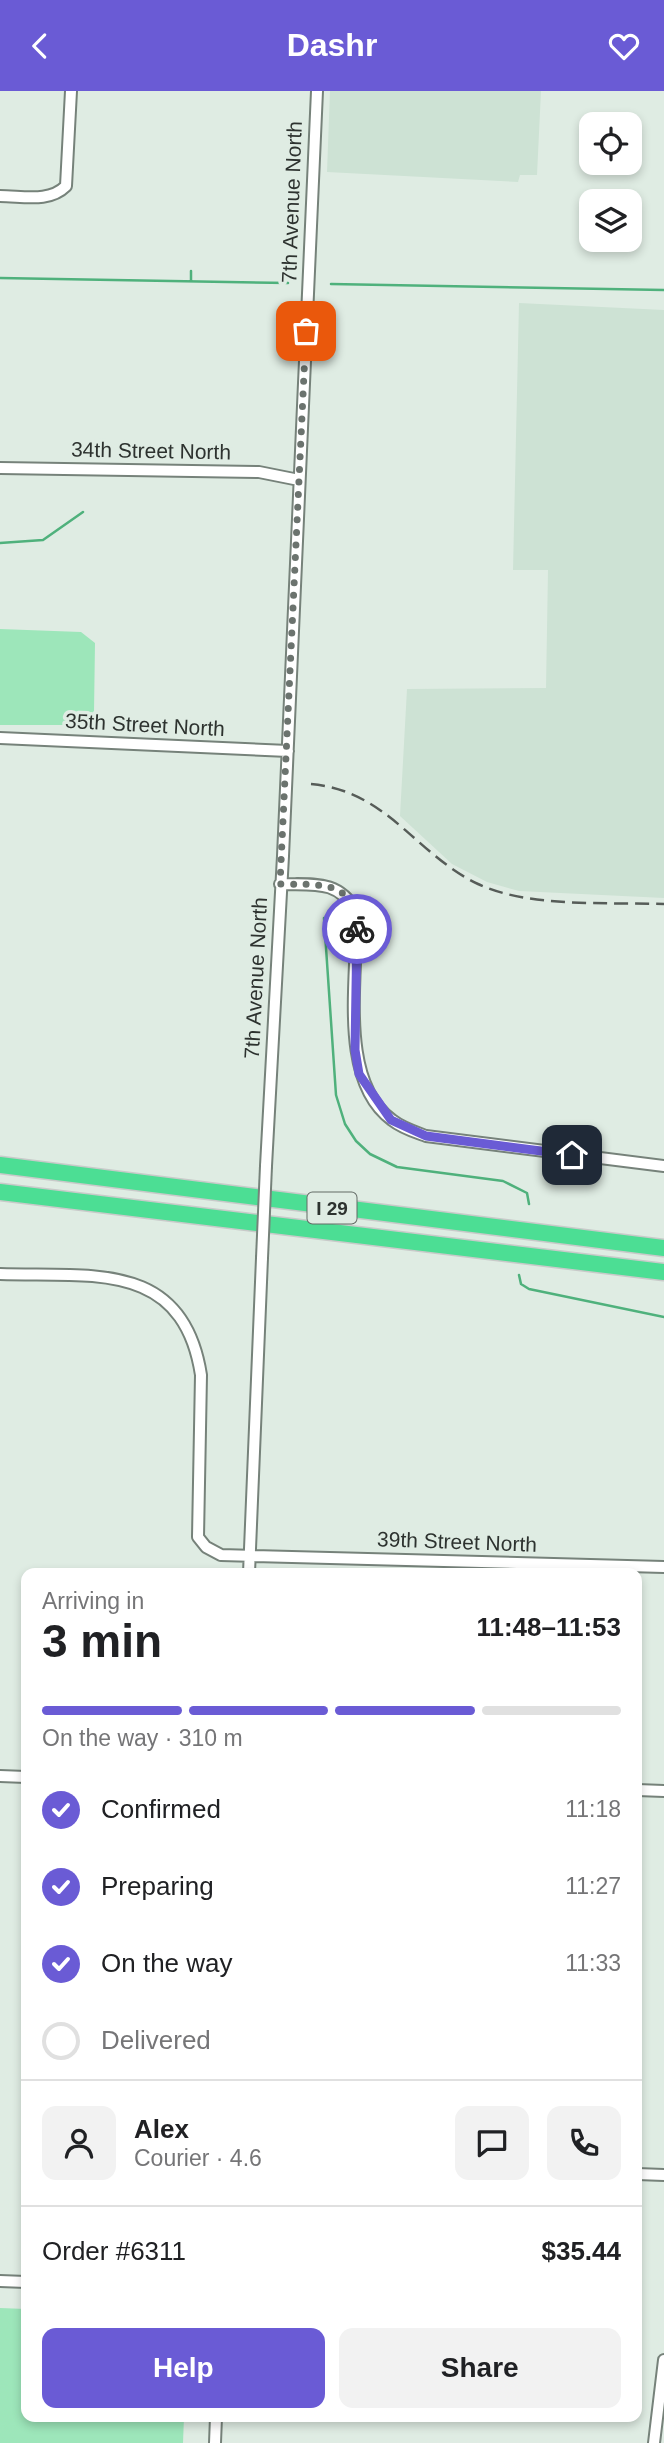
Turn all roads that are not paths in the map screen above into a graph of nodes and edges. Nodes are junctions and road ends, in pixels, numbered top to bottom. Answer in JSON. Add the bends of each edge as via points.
{"nodes":[{"id":1,"x":71,"y":91,"type":"edge"},
{"id":2,"x":317,"y":91,"type":"edge"},
{"id":3,"x":0,"y":196,"type":"edge"},
{"id":4,"x":0,"y":468,"type":"edge"},
{"id":5,"x":299,"y":480,"type":"junction"},
{"id":6,"x":0,"y":738,"type":"edge"},
{"id":7,"x":288,"y":751,"type":"junction"},
{"id":8,"x":280,"y":884,"type":"junction"},
{"id":9,"x":0,"y":1165,"type":"edge"},
{"id":10,"x":664,"y":1166,"type":"edge"},
{"id":11,"x":0,"y":1192,"type":"edge"},
{"id":12,"x":493,"y":1227,"type":"junction"},
{"id":13,"x":664,"y":1238,"type":"edge"},
{"id":14,"x":664,"y":1248,"type":"edge"},
{"id":15,"x":664,"y":1272,"type":"edge"},
{"id":16,"x":0,"y":1274,"type":"edge"},
{"id":17,"x":249,"y":1558,"type":"junction"},
{"id":18,"x":664,"y":1567,"type":"edge"},
{"id":19,"x":249,"y":1568,"type":"edge"},
{"id":20,"x":0,"y":1776,"type":"edge"},
{"id":21,"x":21,"y":1777,"type":"edge"},
{"id":22,"x":642,"y":1790,"type":"edge"},
{"id":23,"x":664,"y":1791,"type":"edge"},
{"id":24,"x":642,"y":2174,"type":"edge"},
{"id":25,"x":664,"y":2175,"type":"edge"},
{"id":26,"x":0,"y":2281,"type":"edge"},
{"id":27,"x":21,"y":2282,"type":"edge"},
{"id":28,"x":664,"y":2360,"type":"edge"},
{"id":29,"x":216,"y":2422,"type":"edge"},
{"id":30,"x":215,"y":2443,"type":"edge"},
{"id":31,"x":653,"y":2443,"type":"edge"}],
"edges":[{"from":1,"to":3,"type":"street","via":[[66,186],[47,197]]},
{"from":2,"to":5,"type":"street","name":"7th Avenue North"},
{"from":4,"to":5,"type":"street","name":"34th Street North","via":[[259,472]]},
{"from":5,"to":7,"type":"street","name":"7th Avenue North"},
{"from":6,"to":7,"type":"street","name":"35th Street North"},
{"from":7,"to":8,"type":"street","name":"7th Avenue North"},
{"from":8,"to":10,"type":"street","via":[[337,888],[349,897],[356,911],[355,1050],[359,1074],[391,1120],[426,1136]]},
{"from":8,"to":17,"type":"street","name":"7th Avenue North","bridge":true},
{"from":9,"to":12,"type":"highway","number":"I 29"},
{"from":11,"to":15,"type":"highway","number":"I 29"},
{"from":12,"to":13,"type":"highway"},
{"from":12,"to":14,"type":"highway","number":"I 29"},
{"from":16,"to":17,"type":"street","name":"39th Street North","via":[[119,1277],[162,1297],[177,1315],[198,1358],[201,1375],[198,1537],[221,1555]]},
{"from":17,"to":18,"type":"street","name":"39th Street North"},
{"from":17,"to":19,"type":"street","name":"7th Avenue North"},
{"from":20,"to":21,"type":"street"},
{"from":22,"to":23,"type":"street"},
{"from":24,"to":25,"type":"street"},
{"from":26,"to":27,"type":"street"},
{"from":28,"to":31,"type":"street"},
{"from":29,"to":30,"type":"street"}]}
